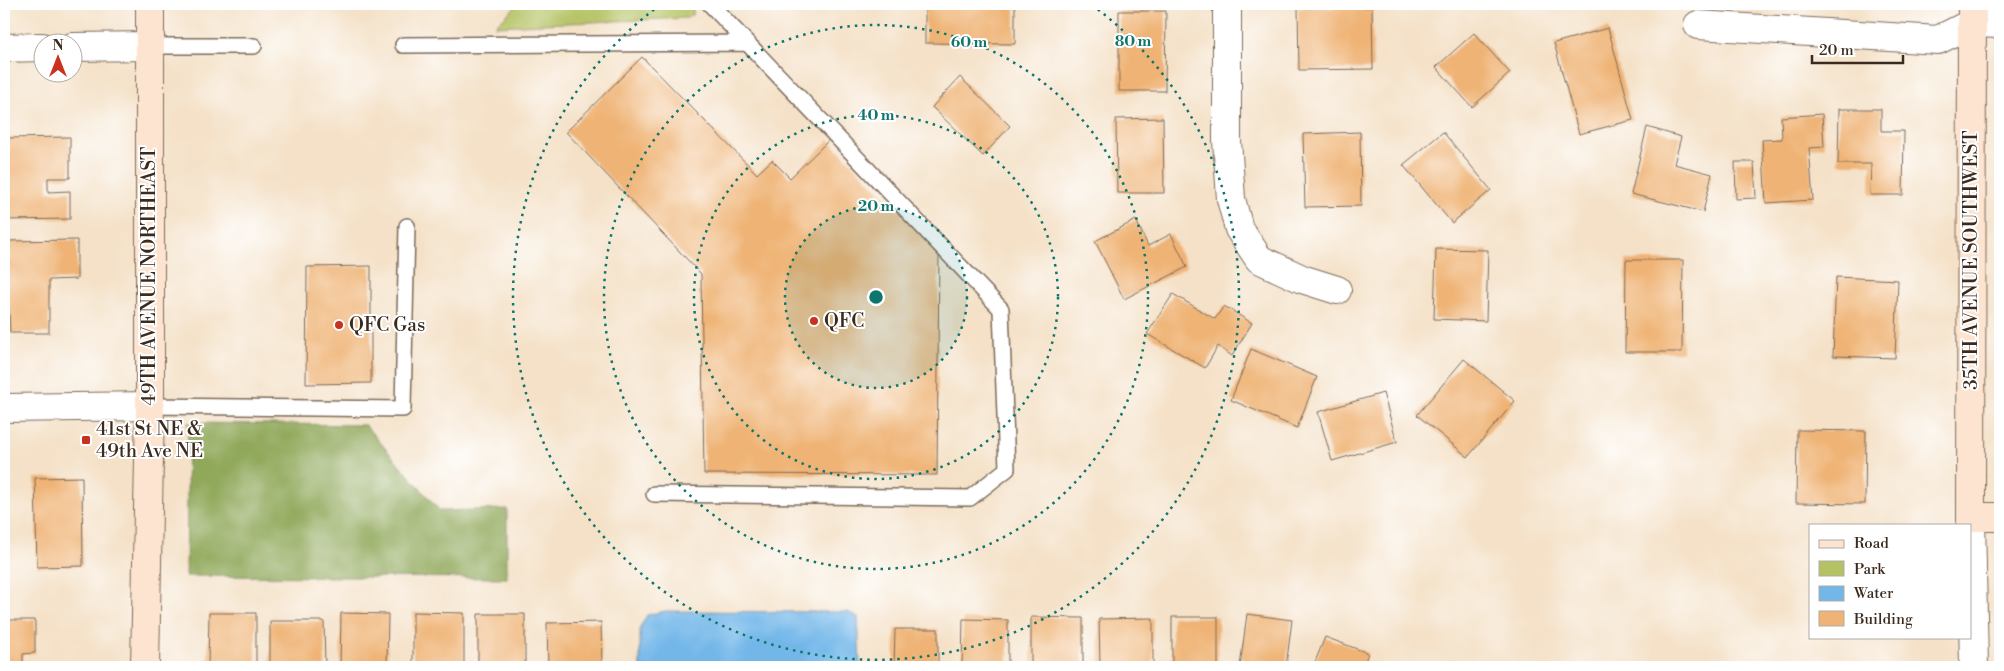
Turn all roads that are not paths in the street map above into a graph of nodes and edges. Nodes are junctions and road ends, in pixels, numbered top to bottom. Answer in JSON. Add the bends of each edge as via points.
{"nodes":[{"id":1,"x":150,"y":4,"type":"edge"},
{"id":2,"x":710,"y":4,"type":"edge"},
{"id":3,"x":1227,"y":4,"type":"edge"},
{"id":4,"x":1972,"y":14,"type":"edge"},
{"id":5,"x":2000,"y":24,"type":"edge"},
{"id":6,"x":1698,"y":26,"type":"dead end"},
{"id":7,"x":747,"y":43,"type":"junction"},
{"id":8,"x":403,"y":45,"type":"dead end"},
{"id":9,"x":149,"y":46,"type":"junction"},
{"id":10,"x":254,"y":46,"type":"dead end"},
{"id":11,"x":32,"y":47,"type":"edge"},
{"id":12,"x":82,"y":47,"type":"edge"},
{"id":13,"x":4,"y":48,"type":"edge"},
{"id":14,"x":407,"y":226,"type":"dead end"},
{"id":15,"x":1337,"y":290,"type":"dead end"},
{"id":16,"x":150,"y":406,"type":"junction"},
{"id":17,"x":4,"y":408,"type":"edge"},
{"id":18,"x":654,"y":494,"type":"dead end"},
{"id":19,"x":1971,"y":517,"type":"junction"},
{"id":20,"x":2000,"y":517,"type":"edge"},
{"id":21,"x":1971,"y":524,"type":"edge"},
{"id":22,"x":1972,"y":567,"type":"edge"},
{"id":23,"x":145,"y":667,"type":"edge"},
{"id":24,"x":1974,"y":667,"type":"edge"}],
"edges":[{"from":1,"to":9,"type":"main road","name":"49TH AVENUE NORTHEAST"},
{"from":2,"to":7,"type":"lane"},
{"from":3,"to":15,"type":"street","via":[[1227,140],[1231,199],[1239,229],[1259,259],[1302,279]]},
{"from":4,"to":5,"type":"street"},
{"from":4,"to":6,"type":"street","via":[[1938,40]]},
{"from":4,"to":19,"type":"main road","name":"35TH AVENUE SOUTHWEST"},
{"from":7,"to":8,"type":"lane"},
{"from":7,"to":18,"type":"lane","via":[[1001,309],[1007,468],[970,498]]},
{"from":9,"to":10,"type":"lane"},
{"from":9,"to":12,"type":"street"},
{"from":9,"to":16,"type":"main road","name":"49TH AVENUE NORTHEAST"},
{"from":11,"to":13,"type":"street"},
{"from":14,"to":16,"type":"lane","via":[[403,409]]},
{"from":16,"to":17,"type":"street"},
{"from":16,"to":23,"type":"main road","name":"49TH AVENUE NORTHEAST"},
{"from":19,"to":20,"type":"main road"},
{"from":19,"to":21,"type":"street"},
{"from":22,"to":24,"type":"street"}]}
